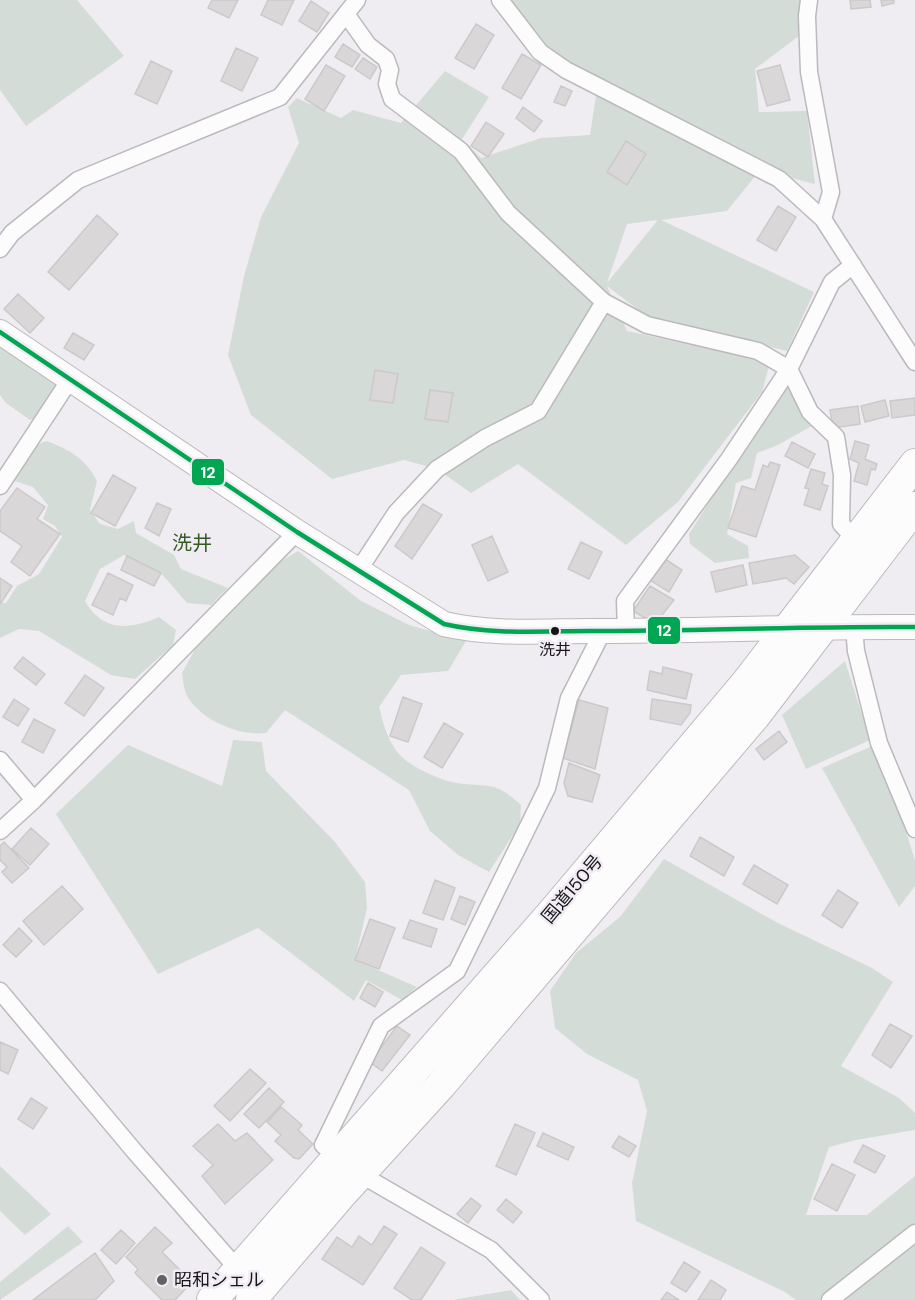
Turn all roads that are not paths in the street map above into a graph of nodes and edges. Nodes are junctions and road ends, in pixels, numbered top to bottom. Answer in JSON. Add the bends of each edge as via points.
{"nodes":[{"id":1,"x":357,"y":0,"type":"edge"},
{"id":2,"x":501,"y":0,"type":"edge"},
{"id":3,"x":809,"y":0,"type":"edge"},
{"id":4,"x":346,"y":14,"type":"junction"},
{"id":5,"x":823,"y":219,"type":"junction"},
{"id":6,"x":0,"y":249,"type":"edge"},
{"id":7,"x":853,"y":265,"type":"junction"},
{"id":8,"x":604,"y":302,"type":"junction"},
{"id":9,"x":0,"y":332,"type":"edge"},
{"id":10,"x":915,"y":362,"type":"edge"},
{"id":11,"x":789,"y":369,"type":"junction"},
{"id":12,"x":71,"y":378,"type":"junction"},
{"id":13,"x":915,"y":464,"type":"edge"},
{"id":14,"x":0,"y":486,"type":"edge"},
{"id":15,"x":915,"y":507,"type":"edge"},
{"id":16,"x":297,"y":532,"type":"junction"},
{"id":17,"x":856,"y":540,"type":"junction"},
{"id":18,"x":358,"y":571,"type":"junction"},
{"id":19,"x":825,"y":626,"type":"junction"},
{"id":20,"x":854,"y":627,"type":"junction"},
{"id":21,"x":915,"y":627,"type":"edge"},
{"id":22,"x":786,"y":629,"type":"junction"},
{"id":23,"x":614,"y":631,"type":"junction"},
{"id":24,"x":0,"y":760,"type":"edge"},
{"id":25,"x":34,"y":800,"type":"junction"},
{"id":26,"x":915,"y":829,"type":"edge"},
{"id":27,"x":0,"y":831,"type":"edge"},
{"id":28,"x":0,"y":991,"type":"edge"},
{"id":29,"x":349,"y":1166,"type":"junction"},
{"id":30,"x":915,"y":1233,"type":"edge"},
{"id":31,"x":254,"y":1291,"type":"edge"},
{"id":32,"x":212,"y":1300,"type":"edge"},
{"id":33,"x":541,"y":1300,"type":"edge"},
{"id":34,"x":830,"y":1300,"type":"edge"}],
"edges":[{"from":1,"to":4,"type":"street"},
{"from":2,"to":5,"type":"street","via":[[540,51],[566,70],[779,179]]},
{"from":3,"to":5,"type":"street","via":[[809,72],[831,192]]},
{"from":4,"to":6,"type":"street","via":[[280,98],[78,180],[12,233]]},
{"from":4,"to":8,"type":"street","via":[[368,45],[386,59],[392,99],[461,151],[508,213]]},
{"from":5,"to":7,"type":"street"},
{"from":7,"to":10,"type":"street"},
{"from":7,"to":11,"type":"street","via":[[832,282]]},
{"from":8,"to":11,"type":"street","via":[[647,325],[758,351]]},
{"from":8,"to":18,"type":"street","via":[[538,411],[437,469],[396,513]]},
{"from":9,"to":12,"type":"street"},
{"from":11,"to":17,"type":"street","via":[[810,412],[836,437],[842,475],[841,524]]},
{"from":11,"to":23,"type":"street","via":[[625,601]]},
{"from":12,"to":14,"type":"street"},
{"from":12,"to":16,"type":"street"},
{"from":13,"to":17,"type":"highway","name":"国道150号"},
{"from":15,"to":19,"type":"highway","name":"国道150号"},
{"from":16,"to":18,"type":"street"},
{"from":16,"to":25,"type":"street"},
{"from":17,"to":22,"type":"highway","name":"国道150号"},
{"from":18,"to":23,"type":"street","via":[[444,624],[471,630]]},
{"from":19,"to":20,"type":"street"},
{"from":19,"to":22,"type":"street"},
{"from":19,"to":29,"type":"highway","name":"国道150号","via":[[755,716],[441,1084]]},
{"from":20,"to":21,"type":"street"},
{"from":20,"to":26,"type":"street","via":[[856,651],[879,743]]},
{"from":22,"to":23,"type":"street"},
{"from":22,"to":29,"type":"highway","name":"国道150号","via":[[746,683],[551,914]]},
{"from":23,"to":29,"type":"street","via":[[569,698],[547,788],[457,971],[381,1026],[323,1145]]},
{"from":24,"to":25,"type":"street"},
{"from":25,"to":27,"type":"street"},
{"from":28,"to":31,"type":"street"},
{"from":29,"to":31,"type":"highway","name":"国道150号"},
{"from":29,"to":33,"type":"street","via":[[491,1250]]},
{"from":30,"to":34,"type":"street"},
{"from":31,"to":32,"type":"highway","name":"国道150号"}]}
